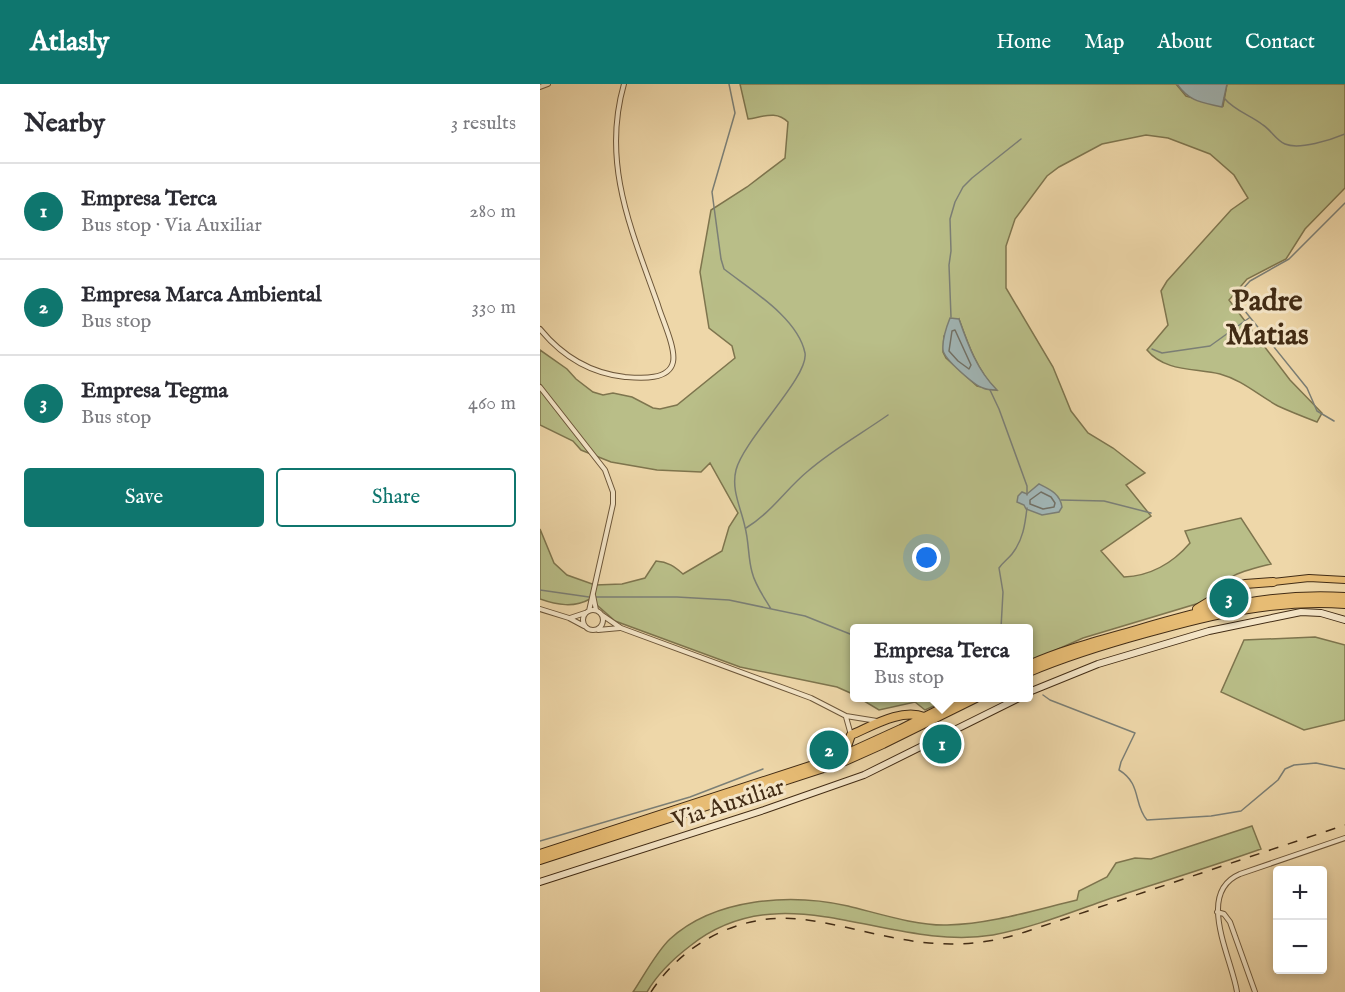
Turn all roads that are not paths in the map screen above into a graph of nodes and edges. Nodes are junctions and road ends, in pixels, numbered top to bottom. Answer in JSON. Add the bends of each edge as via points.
{"nodes":[{"id":1,"x":548,"y":84,"type":"edge"},
{"id":2,"x":624,"y":84,"type":"edge"},
{"id":3,"x":540,"y":87,"type":"edge"},
{"id":4,"x":540,"y":328,"type":"edge"},
{"id":5,"x":540,"y":387,"type":"edge"},
{"id":6,"x":1345,"y":580,"type":"edge"},
{"id":7,"x":1273,"y":582,"type":"junction"},
{"id":8,"x":593,"y":595,"type":"junction"},
{"id":9,"x":1345,"y":597,"type":"edge"},
{"id":10,"x":1273,"y":599,"type":"junction"},
{"id":11,"x":1345,"y":604,"type":"edge"},
{"id":12,"x":540,"y":609,"type":"edge"},
{"id":13,"x":597,"y":610,"type":"junction"},
{"id":14,"x":587,"y":612,"type":"junction"},
{"id":15,"x":602,"y":615,"type":"junction"},
{"id":16,"x":569,"y":618,"type":"junction"},
{"id":17,"x":1176,"y":618,"type":"junction"},
{"id":18,"x":1345,"y":620,"type":"edge"},
{"id":19,"x":586,"y":628,"type":"junction"},
{"id":20,"x":621,"y":628,"type":"junction"},
{"id":21,"x":594,"y":630,"type":"junction"},
{"id":22,"x":1033,"y":664,"type":"edge"},
{"id":23,"x":1033,"y":670,"type":"edge"},
{"id":24,"x":1033,"y":690,"type":"edge"},
{"id":25,"x":954,"y":702,"type":"edge"},
{"id":26,"x":968,"y":702,"type":"edge"},
{"id":27,"x":1011,"y":702,"type":"edge"},
{"id":28,"x":846,"y":716,"type":"junction"},
{"id":29,"x":924,"y":717,"type":"junction"},
{"id":30,"x":883,"y":722,"type":"junction"},
{"id":31,"x":851,"y":735,"type":"junction"},
{"id":32,"x":844,"y":755,"type":"junction"},
{"id":33,"x":1345,"y":838,"type":"edge"},
{"id":34,"x":540,"y":854,"type":"edge"},
{"id":35,"x":540,"y":860,"type":"edge"},
{"id":36,"x":540,"y":882,"type":"edge"},
{"id":37,"x":1217,"y":912,"type":"junction"},
{"id":38,"x":1237,"y":992,"type":"edge"},
{"id":39,"x":1255,"y":992,"type":"edge"}],
"edges":[{"from":1,"to":3,"type":"street"},
{"from":2,"to":4,"type":"street","via":[[615,131],[618,183],[673,362],[666,371],[651,377],[607,374],[569,357]]},
{"from":5,"to":8,"type":"street","via":[[605,470],[614,492]]},
{"from":6,"to":7,"type":"main road","via":[[1308,578]]},
{"from":7,"to":10,"type":"highway","via":[[1268,592]]},
{"from":7,"to":17,"type":"highway","via":[[1233,587]]},
{"from":8,"to":13,"type":"street"},
{"from":8,"to":14,"type":"street"},
{"from":9,"to":10,"type":"highway"},
{"from":10,"to":17,"type":"highway"},
{"from":11,"to":23,"type":"highway","via":[[1288,603],[1233,610],[1088,649]]},
{"from":12,"to":16,"type":"street"},
{"from":13,"to":14,"type":"street"},
{"from":13,"to":15,"type":"street"},
{"from":14,"to":16,"type":"street"},
{"from":14,"to":19,"type":"street","via":[[583,620]]},
{"from":15,"to":20,"type":"street"},
{"from":15,"to":21,"type":"street","via":[[601,627]]},
{"from":16,"to":19,"type":"street"},
{"from":17,"to":22,"type":"highway"},
{"from":18,"to":24,"type":"street","via":[[1301,612],[1209,631],[1098,664]]},
{"from":19,"to":21,"type":"street"},
{"from":20,"to":21,"type":"street"},
{"from":20,"to":28,"type":"street","via":[[796,692]]},
{"from":25,"to":29,"type":"highway"},
{"from":26,"to":35,"type":"highway","via":[[845,761]]},
{"from":27,"to":36,"type":"street","name":"Via Auxiliar","via":[[833,787]]},
{"from":28,"to":30,"type":"street"},
{"from":28,"to":31,"type":"street"},
{"from":29,"to":30,"type":"highway","via":[[906,714]]},
{"from":29,"to":32,"type":"highway"},
{"from":30,"to":31,"type":"highway"},
{"from":31,"to":32,"type":"highway"},
{"from":32,"to":34,"type":"highway"},
{"from":33,"to":37,"type":"street","via":[[1233,877],[1220,893]]},
{"from":37,"to":38,"type":"street"},
{"from":37,"to":39,"type":"street","via":[[1230,922]]}]}
